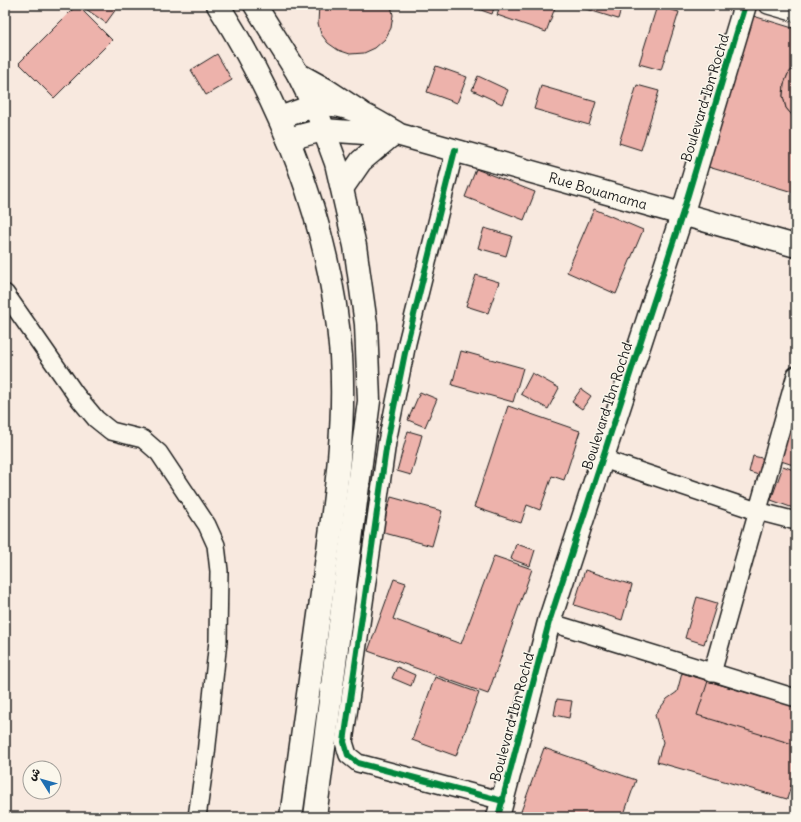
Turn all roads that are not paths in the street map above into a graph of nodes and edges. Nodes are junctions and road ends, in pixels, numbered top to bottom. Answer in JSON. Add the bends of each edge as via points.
{"nodes":[{"id":1,"x":218,"y":5,"type":"edge"},
{"id":2,"x":255,"y":5,"type":"edge"},
{"id":3,"x":745,"y":5,"type":"edge"},
{"id":4,"x":768,"y":5,"type":"edge"},
{"id":5,"x":796,"y":13,"type":"edge"},
{"id":6,"x":298,"y":74,"type":"junction"},
{"id":7,"x":314,"y":106,"type":"junction"},
{"id":8,"x":360,"y":112,"type":"junction"},
{"id":9,"x":280,"y":118,"type":"junction"},
{"id":10,"x":323,"y":130,"type":"junction"},
{"id":11,"x":396,"y":135,"type":"junction"},
{"id":12,"x":288,"y":139,"type":"junction"},
{"id":13,"x":455,"y":150,"type":"junction"},
{"id":14,"x":343,"y":187,"type":"junction"},
{"id":15,"x":682,"y":215,"type":"junction"},
{"id":16,"x":796,"y":246,"type":"edge"},
{"id":17,"x":5,"y":293,"type":"edge"},
{"id":18,"x":796,"y":375,"type":"edge"},
{"id":19,"x":603,"y":459,"type":"junction"},
{"id":20,"x":757,"y":511,"type":"junction"},
{"id":21,"x":796,"y":521,"type":"edge"},
{"id":22,"x":549,"y":622,"type":"junction"},
{"id":23,"x":712,"y":673,"type":"junction"},
{"id":24,"x":796,"y":698,"type":"edge"},
{"id":25,"x":500,"y":809,"type":"edge"},
{"id":26,"x":197,"y":817,"type":"edge"},
{"id":27,"x":291,"y":817,"type":"edge"},
{"id":28,"x":315,"y":817,"type":"edge"}],
"edges":[{"from":1,"to":9,"type":"main road","via":[[240,40]]},
{"from":2,"to":6,"type":"main road"},
{"from":3,"to":15,"type":"main road","name":"Boulevard Ibn Rochd"},
{"from":4,"to":5,"type":"street"},
{"from":6,"to":7,"type":"main road"},
{"from":6,"to":8,"type":"main road"},
{"from":7,"to":8,"type":"main road","via":[[341,107]]},
{"from":7,"to":9,"type":"main road"},
{"from":7,"to":10,"type":"main road"},
{"from":8,"to":11,"type":"main road"},
{"from":9,"to":12,"type":"main road"},
{"from":10,"to":11,"type":"main road"},
{"from":10,"to":12,"type":"main road"},
{"from":10,"to":14,"type":"main road"},
{"from":11,"to":13,"type":"main road","name":"Rue Bouamama"},
{"from":11,"to":14,"type":"main road","via":[[361,161]]},
{"from":12,"to":27,"type":"main road","via":[[328,262],[340,356],[342,428],[334,505]]},
{"from":13,"to":15,"type":"main road","name":"Rue Bouamama"},
{"from":13,"to":25,"type":"street","via":[[407,343],[387,442],[344,742],[348,755],[358,763]]},
{"from":14,"to":28,"type":"main road","via":[[355,246],[366,324],[369,401]]},
{"from":15,"to":16,"type":"main road","name":"Rue Bouamama"},
{"from":15,"to":19,"type":"main road","name":"Boulevard Ibn Rochd"},
{"from":17,"to":26,"type":"street","via":[[96,419],[111,431],[143,439],[159,453],[207,525],[216,545],[219,571],[218,641]]},
{"from":18,"to":20,"type":"street"},
{"from":19,"to":20,"type":"street"},
{"from":19,"to":22,"type":"main road","name":"Boulevard Ibn Rochd"},
{"from":20,"to":21,"type":"street"},
{"from":20,"to":23,"type":"street"},
{"from":22,"to":23,"type":"street"},
{"from":22,"to":25,"type":"main road","name":"Boulevard Ibn Rochd"},
{"from":23,"to":24,"type":"street"}]}
